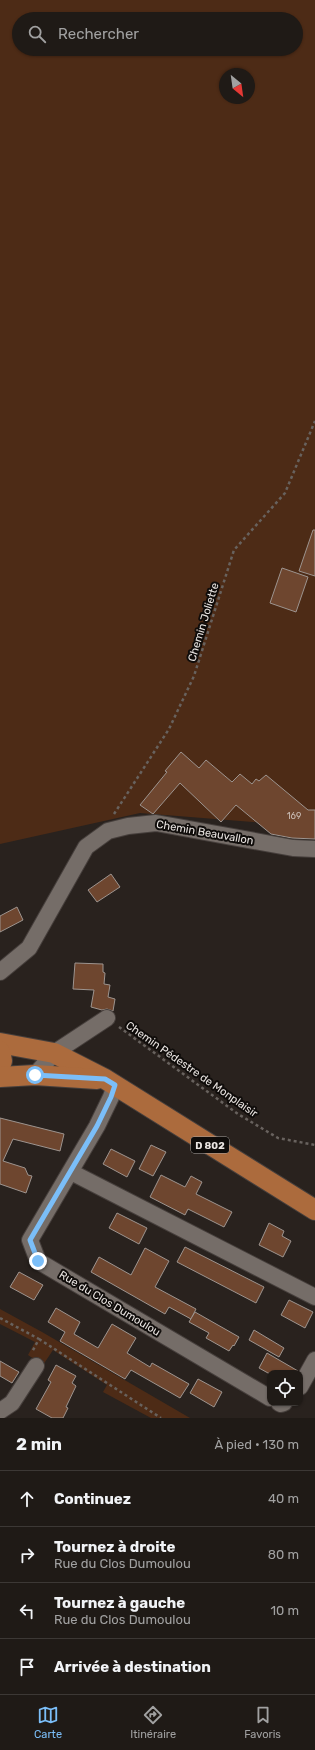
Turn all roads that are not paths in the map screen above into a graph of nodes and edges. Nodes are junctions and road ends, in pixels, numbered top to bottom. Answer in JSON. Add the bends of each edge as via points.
{"nodes":[{"id":1,"x":315,"y":849,"type":"edge"},
{"id":2,"x":0,"y":972,"type":"edge"},
{"id":3,"x":107,"y":1018,"type":"road end"},
{"id":4,"x":0,"y":1043,"type":"edge"},
{"id":5,"x":0,"y":1051,"type":"edge"},
{"id":6,"x":54,"y":1053,"type":"junction"},
{"id":7,"x":0,"y":1066,"type":"edge"},
{"id":8,"x":35,"y":1075,"type":"junction"},
{"id":9,"x":0,"y":1077,"type":"edge"},
{"id":10,"x":110,"y":1082,"type":"junction"},
{"id":11,"x":71,"y":1172,"type":"junction"},
{"id":12,"x":315,"y":1210,"type":"edge"},
{"id":13,"x":315,"y":1297,"type":"edge"},
{"id":14,"x":315,"y":1360,"type":"edge"},
{"id":15,"x":36,"y":1366,"type":"road end"},
{"id":16,"x":303,"y":1381,"type":"edge"},
{"id":17,"x":267,"y":1396,"type":"edge"},
{"id":18,"x":0,"y":1411,"type":"edge"}],
"edges":[{"from":1,"to":2,"type":"street","name":"Chemin Beauvallon","via":[[293,848],[156,823],[108,831],[86,847],[29,948]]},
{"from":3,"to":6,"type":"street"},
{"from":4,"to":6,"type":"main road","number":"D 802"},
{"from":5,"to":7,"type":"main road"},
{"from":6,"to":8,"type":"street"},
{"from":6,"to":10,"type":"main road","number":"D 802"},
{"from":8,"to":9,"type":"main road","number":"D 802"},
{"from":8,"to":10,"type":"main road","number":"D 802"},
{"from":10,"to":11,"type":"street","name":"Rue du Clos Dumoulou","via":[[111,1097]]},
{"from":10,"to":12,"type":"main road","number":"D 802"},
{"from":11,"to":13,"type":"street"},
{"from":11,"to":17,"type":"street","name":"Rue du Clos Dumoulou","via":[[30,1240],[38,1261]]},
{"from":14,"to":16,"type":"street"},
{"from":15,"to":18,"type":"street","via":[[12,1404]]}]}
